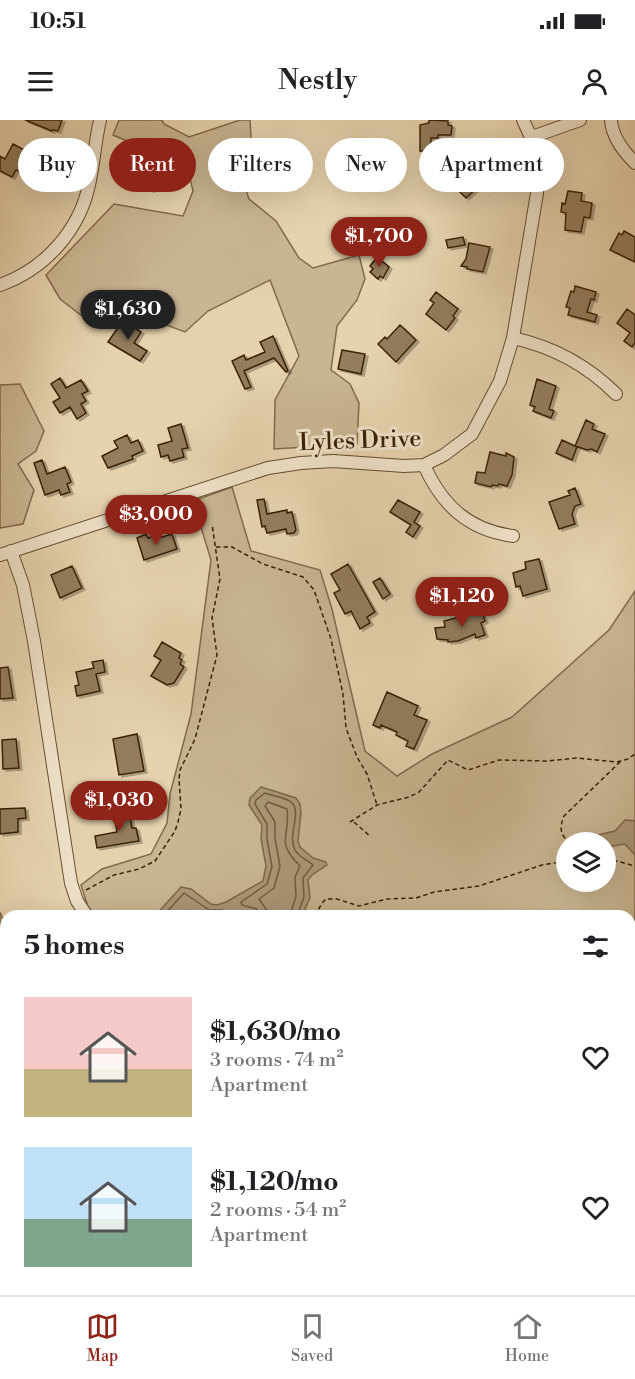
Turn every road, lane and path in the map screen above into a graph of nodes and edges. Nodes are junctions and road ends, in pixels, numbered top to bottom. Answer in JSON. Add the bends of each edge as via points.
{"nodes":[{"id":1,"x":100,"y":120,"type":"edge"},
{"id":2,"x":523,"y":120,"type":"edge"},
{"id":3,"x":579,"y":120,"type":"edge"},
{"id":4,"x":610,"y":120,"type":"edge"},
{"id":5,"x":532,"y":137,"type":"junction"},
{"id":6,"x":635,"y":162,"type":"edge"},
{"id":7,"x":0,"y":285,"type":"edge"},
{"id":8,"x":513,"y":338,"type":"junction"},
{"id":9,"x":616,"y":394,"type":"dead end"},
{"id":10,"x":424,"y":465,"type":"junction"},
{"id":11,"x":212,"y":524,"type":"dead end"},
{"id":12,"x":513,"y":536,"type":"dead end"},
{"id":13,"x":215,"y":548,"type":"junction"},
{"id":14,"x":6,"y":553,"type":"edge"},
{"id":15,"x":635,"y":754,"type":"edge"},
{"id":16,"x":620,"y":761,"type":"junction"},
{"id":17,"x":377,"y":806,"type":"junction"},
{"id":18,"x":561,"y":832,"type":"edge"},
{"id":19,"x":371,"y":837,"type":"dead end"},
{"id":20,"x":616,"y":861,"type":"edge"},
{"id":21,"x":556,"y":863,"type":"edge"},
{"id":22,"x":635,"y":866,"type":"edge"},
{"id":23,"x":86,"y":891,"type":"dead end"},
{"id":24,"x":83,"y":910,"type":"edge"},
{"id":25,"x":318,"y":910,"type":"edge"}],
"edges":[{"from":1,"to":7,"type":"street","via":[[85,200],[69,232],[43,261]]},
{"from":2,"to":5,"type":"street","name":"Lyles Drive"},
{"from":3,"to":5,"type":"street"},
{"from":4,"to":6,"type":"street","via":[[619,142]]},
{"from":5,"to":8,"type":"street","name":"Lyles Drive","via":[[538,161],[537,193]]},
{"from":8,"to":9,"type":"street","via":[[548,347],[591,371]]},
{"from":8,"to":10,"type":"street","name":"Lyles Drive","via":[[500,381],[471,434]]},
{"from":10,"to":12,"type":"street","via":[[441,496],[468,521],[495,534]]},
{"from":10,"to":14,"type":"street","name":"Lyles Drive","via":[[333,461],[268,468]]},
{"from":11,"to":13,"type":"path"},
{"from":13,"to":17,"type":"path","via":[[232,547],[263,564],[303,577],[314,590],[331,639],[346,728],[368,774]]},
{"from":13,"to":23,"type":"path","via":[[220,579],[212,618],[217,655],[195,739],[180,770],[178,822],[155,861],[114,875]]},
{"from":14,"to":24,"type":"street","via":[[23,585],[71,883]]},
{"from":15,"to":16,"type":"path"},
{"from":16,"to":17,"type":"path","via":[[500,760],[468,770],[448,760],[419,792]]},
{"from":16,"to":18,"type":"path","via":[[564,816]]},
{"from":17,"to":19,"type":"path","via":[[351,821]]},
{"from":20,"to":22,"type":"path"},
{"from":21,"to":25,"type":"path","via":[[479,886],[416,898],[387,899],[359,906],[326,899]]}]}
